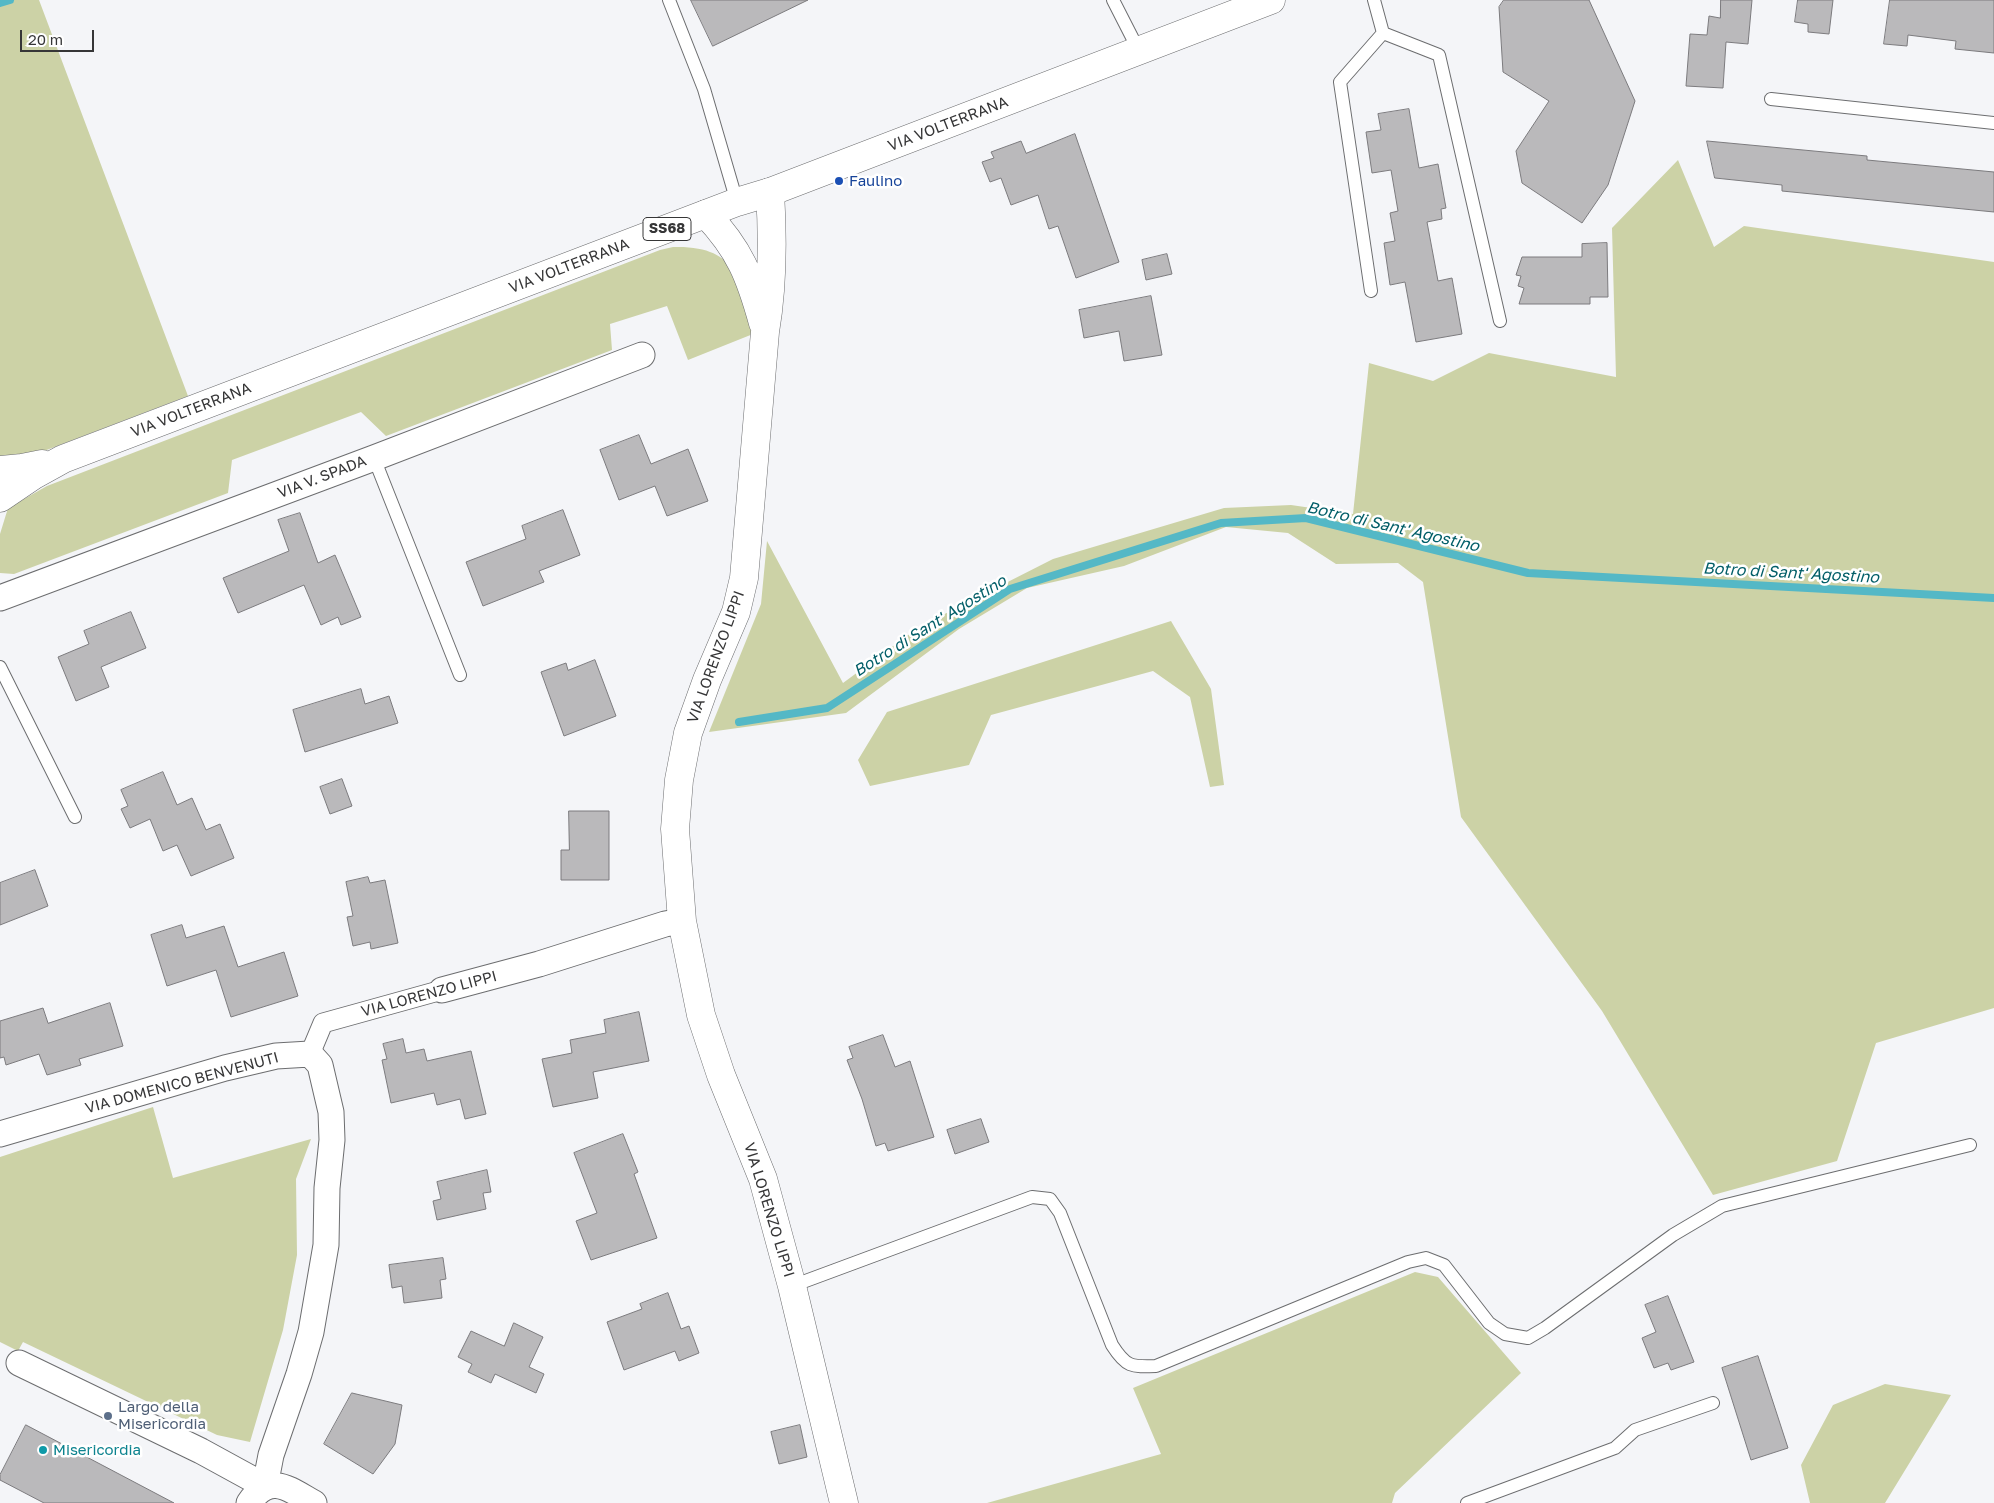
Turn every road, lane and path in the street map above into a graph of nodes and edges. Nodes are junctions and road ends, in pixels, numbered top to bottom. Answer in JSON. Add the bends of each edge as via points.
{"nodes":[{"id":1,"x":669,"y":0,"type":"edge"},
{"id":2,"x":1113,"y":0,"type":"edge"},
{"id":3,"x":1271,"y":0,"type":"edge"},
{"id":4,"x":1374,"y":0,"type":"edge"},
{"id":5,"x":1383,"y":33,"type":"junction"},
{"id":6,"x":1140,"y":51,"type":"junction"},
{"id":7,"x":1771,"y":100,"type":"dead end"},
{"id":8,"x":1994,"y":123,"type":"edge"},
{"id":9,"x":770,"y":192,"type":"junction"},
{"id":10,"x":737,"y":202,"type":"junction"},
{"id":11,"x":706,"y":214,"type":"junction"},
{"id":12,"x":1371,"y":291,"type":"dead end"},
{"id":13,"x":1500,"y":321,"type":"dead end"},
{"id":14,"x":765,"y":332,"type":"junction"},
{"id":15,"x":642,"y":355,"type":"dead end"},
{"id":16,"x":374,"y":458,"type":"junction"},
{"id":17,"x":64,"y":459,"type":"junction"},
{"id":18,"x":0,"y":470,"type":"edge"},
{"id":19,"x":0,"y":498,"type":"edge"},
{"id":20,"x":0,"y":598,"type":"edge"},
{"id":21,"x":0,"y":667,"type":"edge"},
{"id":22,"x":460,"y":676,"type":"dead end"},
{"id":23,"x":75,"y":817,"type":"dead end"},
{"id":24,"x":682,"y":922,"type":"junction"},
{"id":25,"x":442,"y":990,"type":"joint"},
{"id":26,"x":310,"y":1054,"type":"junction"},
{"id":27,"x":0,"y":1134,"type":"edge"},
{"id":28,"x":1970,"y":1145,"type":"dead end"},
{"id":29,"x":792,"y":1286,"type":"junction"},
{"id":30,"x":19,"y":1363,"type":"dead end"},
{"id":31,"x":1712,"y":1403,"type":"dead end"},
{"id":32,"x":257,"y":1495,"type":"edge"},
{"id":33,"x":314,"y":1503,"type":"edge"},
{"id":34,"x":844,"y":1503,"type":"edge"},
{"id":35,"x":1467,"y":1503,"type":"edge"}],
"edges":[{"from":1,"to":10,"type":"lane","via":[[704,89]]},
{"from":2,"to":6,"type":"lane"},
{"from":3,"to":6,"type":"street","name":"VIA VOLTERRANA","number":"SS68"},
{"from":4,"to":5,"type":"lane"},
{"from":5,"to":12,"type":"lane","via":[[1340,82]]},
{"from":5,"to":13,"type":"lane","via":[[1439,55]]},
{"from":6,"to":9,"type":"street","name":"VIA VOLTERRANA","number":"SS68"},
{"from":7,"to":8,"type":"lane"},
{"from":9,"to":10,"type":"street","name":"VIA VOLTERRANA","number":"SS68"},
{"from":9,"to":14,"type":"street","name":"VIA LORENZO LIPPI","via":[[771,296]]},
{"from":10,"to":11,"type":"street","name":"VIA VOLTERRANA","number":"SS68"},
{"from":11,"to":14,"type":"street","name":"VIA LORENZO LIPPI","via":[[735,248],[755,296]]},
{"from":11,"to":17,"type":"street","name":"VIA VOLTERRANA","number":"SS68"},
{"from":14,"to":24,"type":"street","name":"VIA LORENZO LIPPI","via":[[744,578],[736,612],[688,734],[678,780],[675,829]]},
{"from":15,"to":16,"type":"street","name":"VIA V. SPADA"},
{"from":16,"to":20,"type":"street","name":"VIA V. SPADA"},
{"from":16,"to":22,"type":"lane"},
{"from":17,"to":18,"type":"street","name":"VIA VOLTERRANA","number":"SS68"},
{"from":17,"to":19,"type":"street","name":"VIA VOLTERRANA","number":"SS68"},
{"from":21,"to":23,"type":"lane"},
{"from":24,"to":25,"type":"street","name":"VIA LORENZO LIPPI","via":[[665,924],[539,964]]},
{"from":24,"to":29,"type":"street","name":"VIA LORENZO LIPPI","via":[[701,1015],[763,1180]]},
{"from":25,"to":26,"type":"street","name":"VIA LORENZO LIPPI","via":[[323,1023]]},
{"from":26,"to":27,"type":"street","name":"VIA DOMENICO BENVENUTI","via":[[276,1056],[225,1068]]},
{"from":26,"to":32,"type":"street","via":[[318,1060],[323,1071],[331,1112],[326,1251],[311,1332]]},
{"from":28,"to":29,"type":"lane","via":[[1722,1206],[1673,1235],[1528,1338],[1505,1334],[1488,1323],[1444,1265],[1426,1258],[1408,1262],[1156,1366],[1134,1367],[1120,1357],[1112,1345],[1060,1213],[1050,1199],[1032,1197]]},
{"from":29,"to":34,"type":"street","name":"VIA LORENZO LIPPI"},
{"from":30,"to":32,"type":"street","via":[[201,1450]]},
{"from":31,"to":35,"type":"lane","via":[[1635,1430],[1615,1448]]},
{"from":32,"to":33,"type":"street","via":[[273,1485],[284,1487]]}]}
